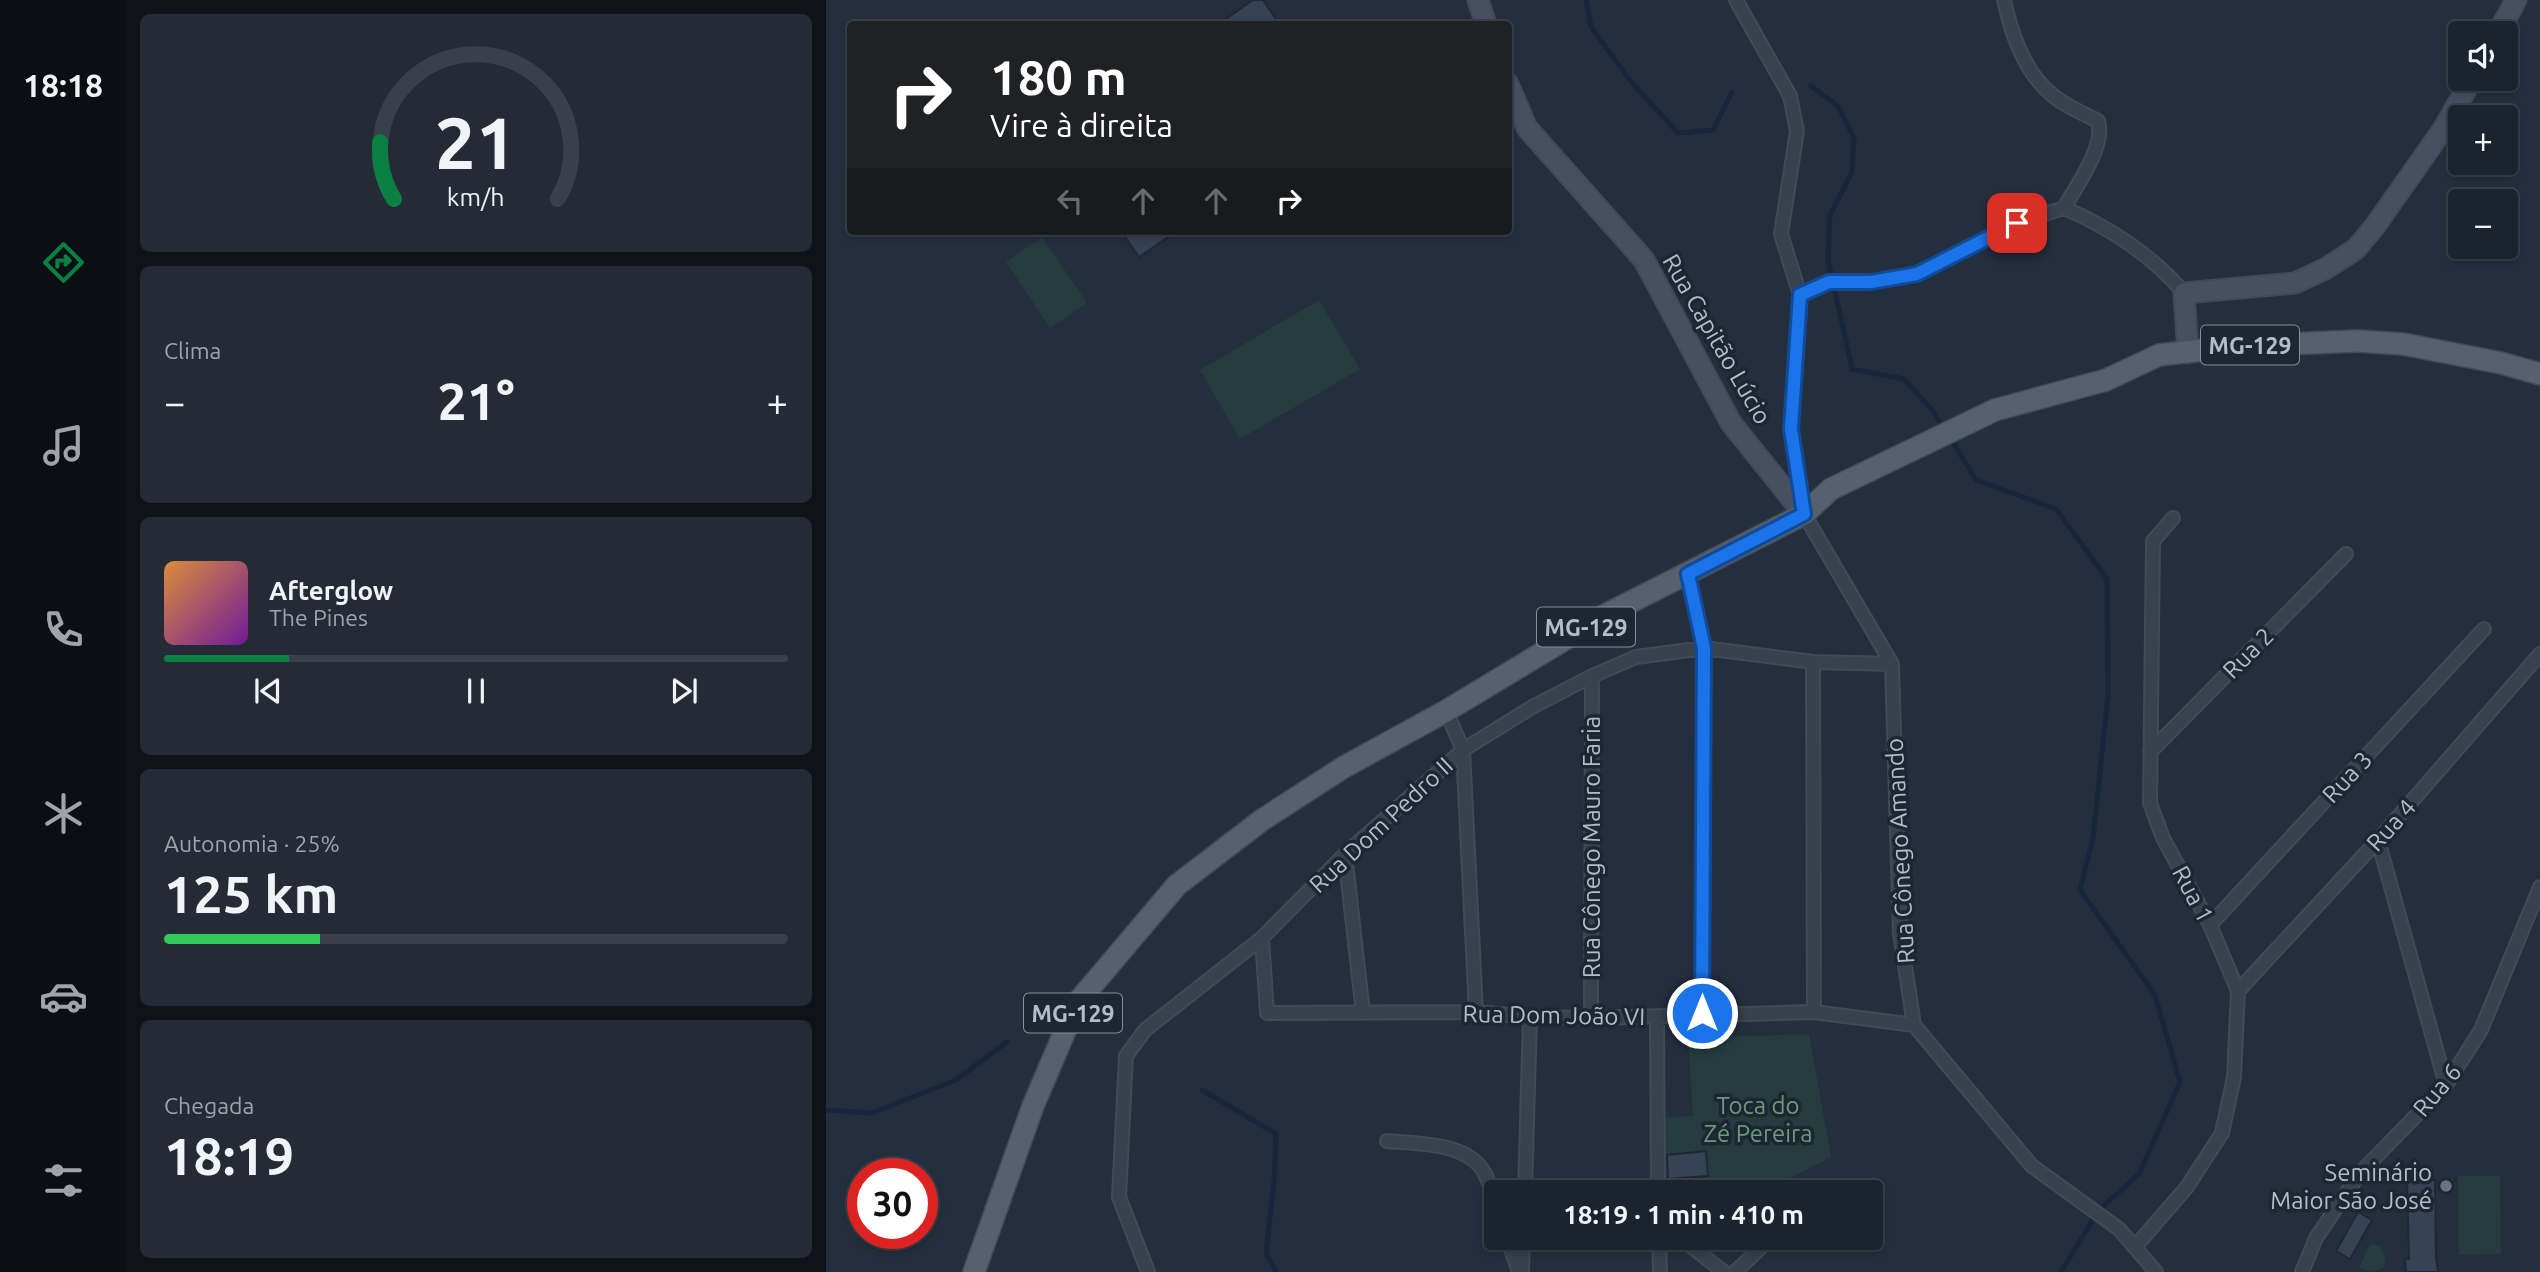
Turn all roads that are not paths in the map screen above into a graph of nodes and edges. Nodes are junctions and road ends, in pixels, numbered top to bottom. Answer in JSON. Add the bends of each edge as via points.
{"nodes":[{"id":1,"x":1478,"y":0,"type":"edge"},
{"id":2,"x":1736,"y":0,"type":"edge"},
{"id":3,"x":2004,"y":0,"type":"edge"},
{"id":4,"x":2516,"y":0,"type":"edge"},
{"id":5,"x":1485,"y":21,"type":"edge"},
{"id":6,"x":2505,"y":21,"type":"edge"},
{"id":7,"x":2465,"y":91,"type":"edge"},
{"id":8,"x":1512,"y":93,"type":"edge"},
{"id":9,"x":2064,"y":208,"type":"junction"},
{"id":10,"x":2184,"y":293,"type":"junction"},
{"id":11,"x":1800,"y":295,"type":"junction"},
{"id":12,"x":2189,"y":353,"type":"junction"},
{"id":13,"x":2540,"y":374,"type":"edge"},
{"id":14,"x":1804,"y":514,"type":"junction"},
{"id":15,"x":2173,"y":518,"type":"dead end"},
{"id":16,"x":2346,"y":554,"type":"dead end"},
{"id":17,"x":1688,"y":574,"type":"junction"},
{"id":18,"x":2484,"y":629,"type":"dead end"},
{"id":19,"x":1704,"y":648,"type":"junction"},
{"id":20,"x":2540,"y":654,"type":"edge"},
{"id":21,"x":1813,"y":662,"type":"junction"},
{"id":22,"x":1892,"y":664,"type":"junction"},
{"id":23,"x":1592,"y":676,"type":"junction"},
{"id":24,"x":1446,"y":711,"type":"junction"},
{"id":25,"x":1463,"y":750,"type":"junction"},
{"id":26,"x":2150,"y":752,"type":"junction"},
{"id":27,"x":2378,"y":841,"type":"junction"},
{"id":28,"x":1345,"y":854,"type":"junction"},
{"id":29,"x":2540,"y":887,"type":"edge"},
{"id":30,"x":2210,"y":925,"type":"junction"},
{"id":31,"x":1262,"y":939,"type":"junction"},
{"id":32,"x":2238,"y":991,"type":"junction"},
{"id":33,"x":1814,"y":1012,"type":"junction"},
{"id":34,"x":1363,"y":1013,"type":"junction"},
{"id":35,"x":1476,"y":1013,"type":"junction"},
{"id":36,"x":1702,"y":1013,"type":"junction"},
{"id":37,"x":1530,"y":1017,"type":"junction"},
{"id":38,"x":1657,"y":1017,"type":"junction"},
{"id":39,"x":1591,"y":1018,"type":"junction"},
{"id":40,"x":1914,"y":1024,"type":"junction"},
{"id":41,"x":2446,"y":1085,"type":"junction"},
{"id":42,"x":1387,"y":1141,"type":"dead end"},
{"id":43,"x":1488,"y":1180,"type":"edge"},
{"id":44,"x":1525,"y":1180,"type":"edge"},
{"id":45,"x":1658,"y":1180,"type":"edge"},
{"id":46,"x":2135,"y":1247,"type":"junction"},
{"id":47,"x":1512,"y":1250,"type":"edge"},
{"id":48,"x":1522,"y":1250,"type":"edge"},
{"id":49,"x":1659,"y":1250,"type":"edge"},
{"id":50,"x":1696,"y":1250,"type":"edge"},
{"id":51,"x":1758,"y":1250,"type":"edge"},
{"id":52,"x":974,"y":1272,"type":"edge"},
{"id":53,"x":1148,"y":1272,"type":"edge"},
{"id":54,"x":1520,"y":1272,"type":"edge"},
{"id":55,"x":1660,"y":1272,"type":"edge"},
{"id":56,"x":1724,"y":1272,"type":"edge"},
{"id":57,"x":1735,"y":1272,"type":"edge"},
{"id":58,"x":2156,"y":1272,"type":"edge"},
{"id":59,"x":2302,"y":1272,"type":"edge"}],
"edges":[{"from":1,"to":5,"type":"street"},
{"from":2,"to":11,"type":"street","via":[[1790,96],[1797,131],[1781,234]]},
{"from":3,"to":9,"type":"street","via":[[2032,74],[2051,94],[2098,121],[2098,145]]},
{"from":4,"to":6,"type":"street"},
{"from":7,"to":10,"type":"street","via":[[2444,128],[2356,249],[2295,283]]},
{"from":8,"to":14,"type":"street","name":"Rua Capitão Lúcio","via":[[1527,128],[1644,260],[1731,423]]},
{"from":9,"to":10,"type":"street","via":[[2098,223],[2166,271]]},
{"from":9,"to":11,"type":"street","via":[[2017,223],[1917,274],[1871,282],[1829,282]]},
{"from":10,"to":12,"type":"street"},
{"from":11,"to":14,"type":"street","via":[[1791,429]]},
{"from":12,"to":13,"type":"main road","number":"MG-129","via":[[2317,341],[2403,344]]},
{"from":12,"to":14,"type":"main road","number":"MG-129","via":[[2160,355],[2106,380],[1995,410],[1831,489]]},
{"from":14,"to":17,"type":"main road","number":"MG-129"},
{"from":14,"to":22,"type":"street","name":"Rua Capitão Lúcio"},
{"from":15,"to":26,"type":"street","name":"Rua 1","via":[[2153,541]]},
{"from":16,"to":26,"type":"street","name":"Rua 2"},
{"from":17,"to":19,"type":"street"},
{"from":17,"to":24,"type":"main road","number":"MG-129","via":[[1607,614]]},
{"from":18,"to":30,"type":"street","name":"Rua 3"},
{"from":19,"to":21,"type":"street","name":"Rua Dom Pedro II"},
{"from":19,"to":23,"type":"street","name":"Rua Dom Pedro II","via":[[1636,657]]},
{"from":19,"to":36,"type":"street"},
{"from":20,"to":27,"type":"street","name":"Rua 4"},
{"from":21,"to":22,"type":"street","name":"Rua Dom Pedro II"},
{"from":21,"to":33,"type":"street"},
{"from":22,"to":40,"type":"street","name":"Rua Cônego Amando","via":[[1900,933]]},
{"from":23,"to":25,"type":"street","name":"Rua Dom Pedro II"},
{"from":23,"to":39,"type":"street","name":"Rua Cônego Mauro Faria"},
{"from":24,"to":25,"type":"street"},
{"from":24,"to":52,"type":"main road","number":"MG-129","via":[[1262,820],[1177,885],[1077,1003],[1033,1105]]},
{"from":25,"to":28,"type":"street","name":"Rua Dom Pedro II"},
{"from":25,"to":35,"type":"street"},
{"from":26,"to":30,"type":"street","name":"Rua 1","via":[[2150,803],[2163,838]]},
{"from":27,"to":32,"type":"street","name":"Rua 4"},
{"from":27,"to":41,"type":"street"},
{"from":28,"to":31,"type":"street","name":"Rua Dom Pedro II"},
{"from":28,"to":34,"type":"street"},
{"from":29,"to":41,"type":"street","name":"Rua 6","via":[[2481,1030]]},
{"from":30,"to":32,"type":"street","name":"Rua 1"},
{"from":31,"to":34,"type":"street","name":"Rua Dom João VI","via":[[1267,1013]]},
{"from":31,"to":53,"type":"street","name":"Rua Dom Pedro II","via":[[1145,1030],[1126,1056],[1119,1197]]},
{"from":32,"to":46,"type":"street","name":"Rua 1","via":[[2234,1077],[2222,1133],[2187,1187]]},
{"from":33,"to":36,"type":"street","name":"Rua Dom João VI"},
{"from":33,"to":40,"type":"street","name":"Rua Dom João VI"},
{"from":34,"to":35,"type":"street","name":"Rua Dom João VI"},
{"from":35,"to":37,"type":"street","name":"Rua Dom João VI"},
{"from":36,"to":38,"type":"street","name":"Rua Dom João VI"},
{"from":37,"to":39,"type":"street","name":"Rua Dom João VI"},
{"from":37,"to":44,"type":"street"},
{"from":38,"to":39,"type":"street","name":"Rua Dom João VI"},
{"from":38,"to":45,"type":"street"},
{"from":40,"to":46,"type":"street","via":[[2032,1166],[2119,1228]]},
{"from":41,"to":59,"type":"street","name":"Rua 6","via":[[2360,1174],[2316,1238]]},
{"from":42,"to":43,"type":"street","via":[[1432,1145],[1467,1155]]},
{"from":46,"to":58,"type":"street"},
{"from":47,"to":54,"type":"street"},
{"from":48,"to":54,"type":"street"},
{"from":49,"to":55,"type":"street"},
{"from":50,"to":56,"type":"street"},
{"from":51,"to":57,"type":"street"}]}
